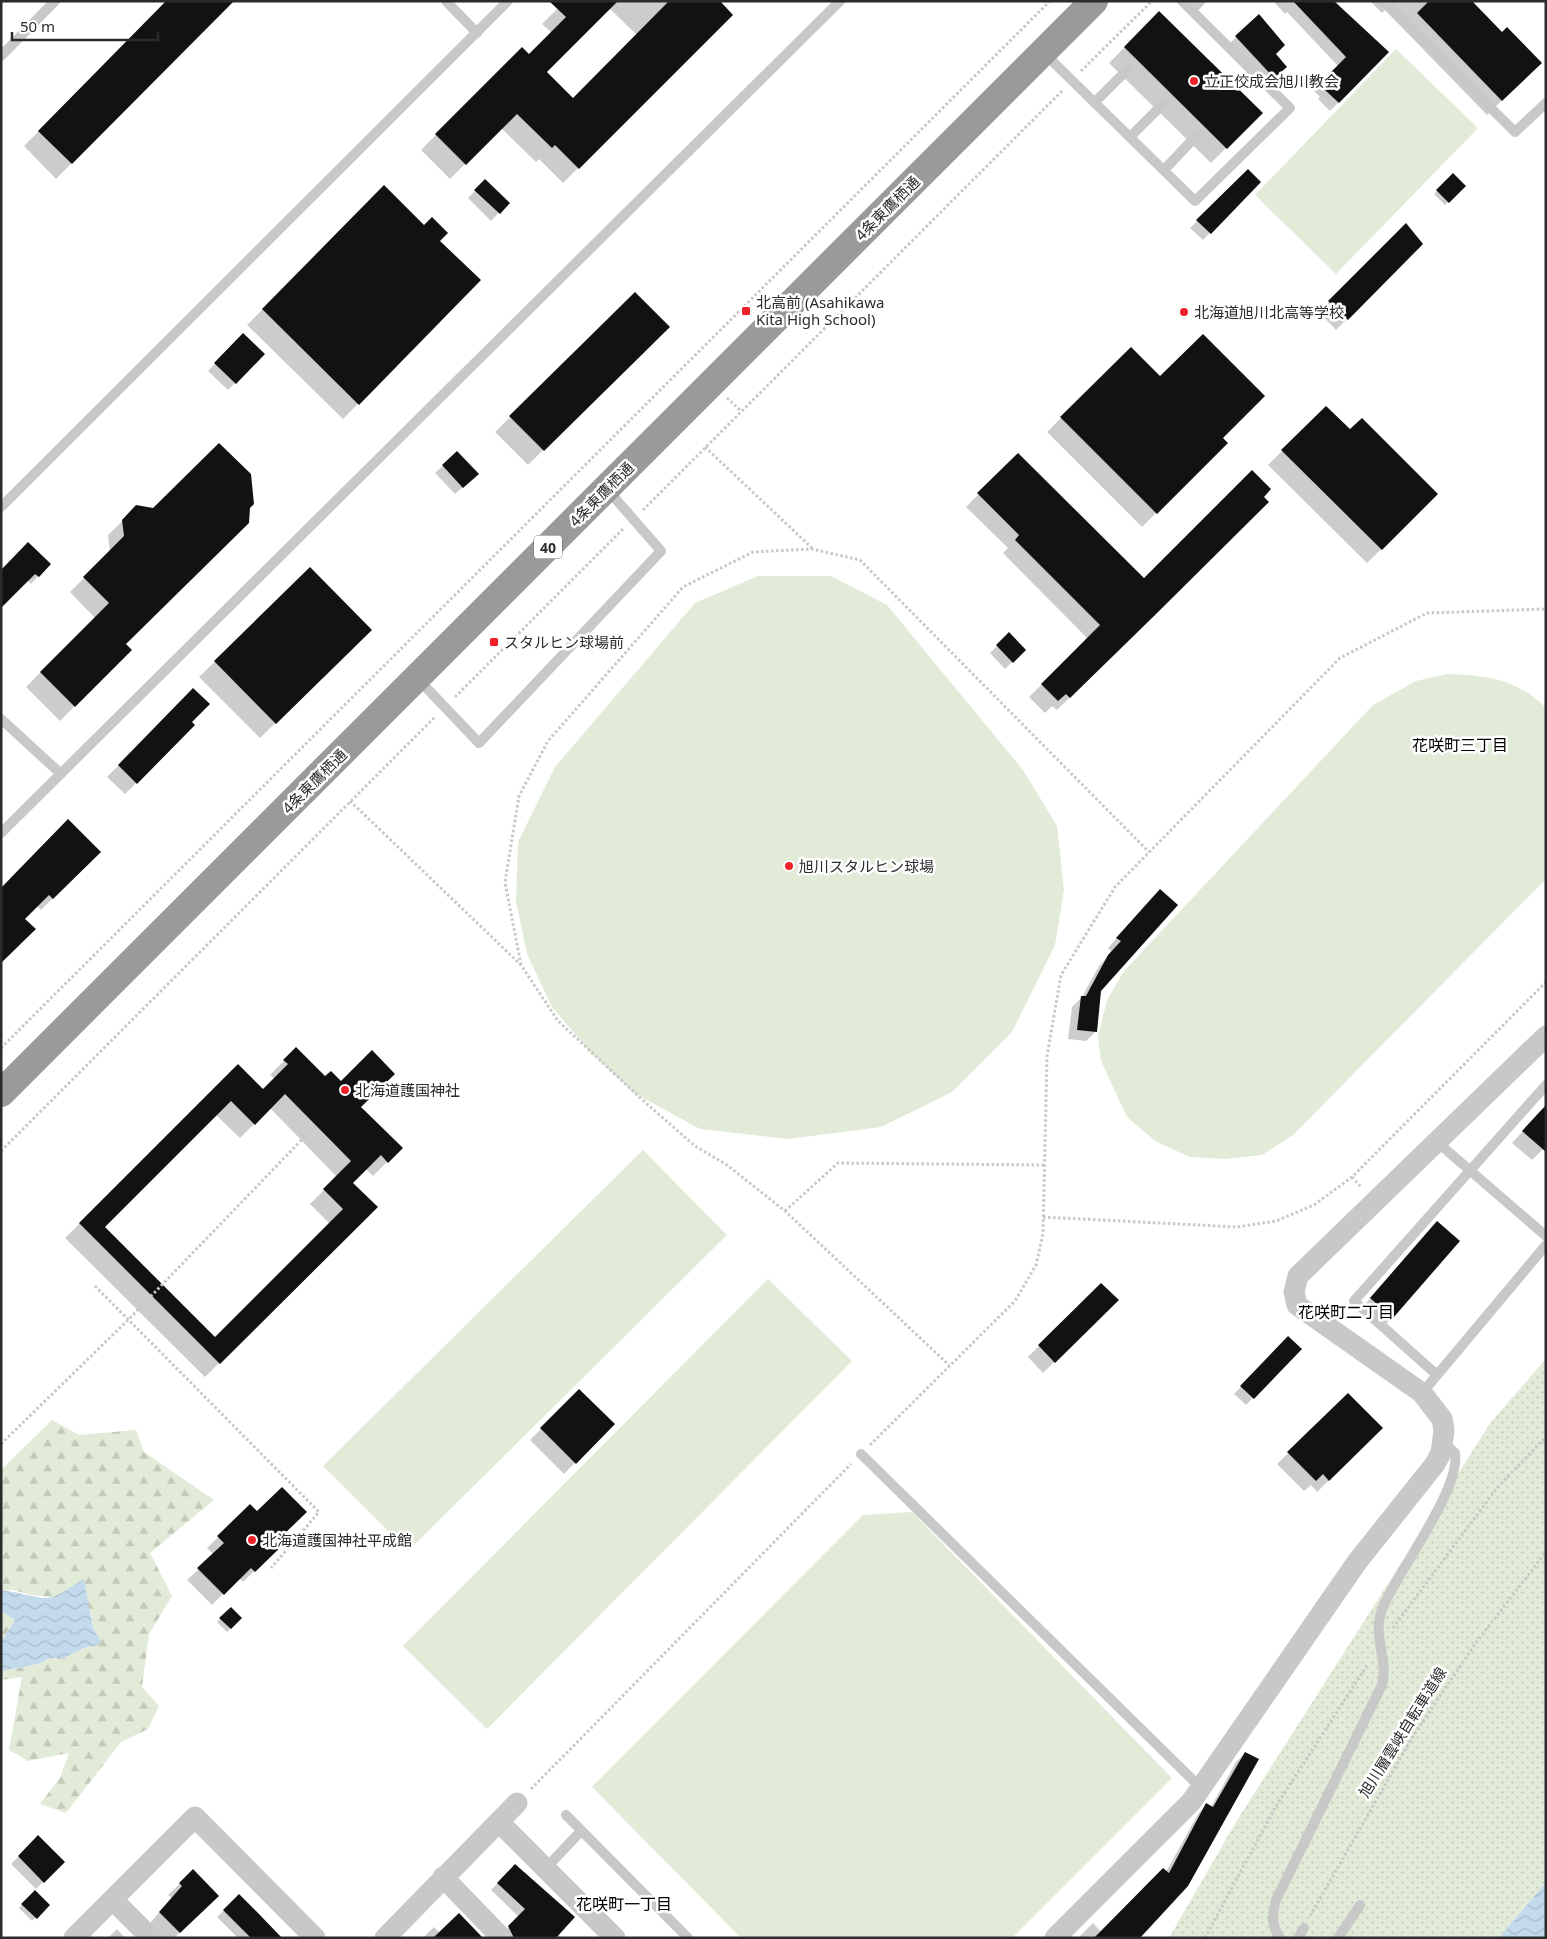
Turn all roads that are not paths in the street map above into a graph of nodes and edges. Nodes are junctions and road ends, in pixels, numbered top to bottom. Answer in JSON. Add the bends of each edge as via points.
{"nodes":[{"id":1,"x":55,"y":1,"type":"edge"},
{"id":2,"x":446,"y":1,"type":"edge"},
{"id":3,"x":508,"y":1,"type":"edge"},
{"id":4,"x":840,"y":1,"type":"edge"},
{"id":5,"x":1094,"y":1,"type":"edge"},
{"id":6,"x":1182,"y":1,"type":"edge"},
{"id":7,"x":1383,"y":1,"type":"edge"},
{"id":8,"x":477,"y":33,"type":"junction"},
{"id":9,"x":1044,"y":52,"type":"junction"},
{"id":10,"x":1,"y":56,"type":"edge"},
{"id":11,"x":1128,"y":69,"type":"dead end"},
{"id":12,"x":1095,"y":102,"type":"junction"},
{"id":13,"x":1165,"y":102,"type":"dead end"},
{"id":14,"x":1546,"y":103,"type":"edge"},
{"id":15,"x":1198,"y":134,"type":"dead end"},
{"id":16,"x":1130,"y":137,"type":"junction"},
{"id":17,"x":1164,"y":170,"type":"junction"},
{"id":18,"x":607,"y":489,"type":"junction"},
{"id":19,"x":1,"y":507,"type":"edge"},
{"id":20,"x":417,"y":678,"type":"junction"},
{"id":21,"x":1,"y":719,"type":"edge"},
{"id":22,"x":61,"y":774,"type":"junction"},
{"id":23,"x":1,"y":833,"type":"edge"},
{"id":24,"x":1546,"y":1036,"type":"edge"},
{"id":25,"x":1546,"y":1085,"type":"edge"},
{"id":26,"x":1,"y":1093,"type":"edge"},
{"id":27,"x":1438,"y":1142,"type":"junction"},
{"id":28,"x":1470,"y":1172,"type":"junction"},
{"id":29,"x":1546,"y":1236,"type":"edge"},
{"id":30,"x":1546,"y":1246,"type":"edge"},
{"id":31,"x":1438,"y":1375,"type":"junction"},
{"id":32,"x":1422,"y":1393,"type":"junction"},
{"id":33,"x":1443,"y":1442,"type":"junction"},
{"id":34,"x":861,"y":1454,"type":"road end"},
{"id":35,"x":1201,"y":1788,"type":"junction"},
{"id":36,"x":517,"y":1803,"type":"road end"},
{"id":37,"x":566,"y":1815,"type":"dead end"},
{"id":38,"x":499,"y":1822,"type":"junction"},
{"id":39,"x":581,"y":1831,"type":"junction"},
{"id":40,"x":546,"y":1868,"type":"junction"},
{"id":41,"x":443,"y":1877,"type":"junction"},
{"id":42,"x":113,"y":1900,"type":"junction"},
{"id":43,"x":1360,"y":1904,"type":"dead end"},
{"id":44,"x":1304,"y":1928,"type":"road end"},
{"id":45,"x":74,"y":1938,"type":"edge"},
{"id":46,"x":151,"y":1938,"type":"edge"},
{"id":47,"x":315,"y":1938,"type":"edge"},
{"id":48,"x":385,"y":1938,"type":"edge"},
{"id":49,"x":502,"y":1938,"type":"edge"},
{"id":50,"x":615,"y":1938,"type":"edge"},
{"id":51,"x":688,"y":1938,"type":"edge"},
{"id":52,"x":1055,"y":1938,"type":"edge"},
{"id":53,"x":1280,"y":1938,"type":"edge"},
{"id":54,"x":1298,"y":1938,"type":"edge"},
{"id":55,"x":1338,"y":1938,"type":"edge"}],
"edges":[{"from":1,"to":10,"type":"lane"},
{"from":2,"to":8,"type":"lane"},
{"from":3,"to":8,"type":"lane"},
{"from":4,"to":22,"type":"lane"},
{"from":5,"to":9,"type":"highway","name":"4条東鷹栖通","number":"40"},
{"from":6,"to":17,"type":"lane","via":[[1290,108],[1195,201]]},
{"from":7,"to":14,"type":"lane","via":[[1516,132]]},
{"from":8,"to":19,"type":"lane"},
{"from":9,"to":12,"type":"lane"},
{"from":9,"to":18,"type":"highway","name":"4条東鷹栖通","number":"40"},
{"from":11,"to":12,"type":"lane"},
{"from":12,"to":16,"type":"lane"},
{"from":13,"to":16,"type":"lane"},
{"from":15,"to":17,"type":"lane"},
{"from":16,"to":17,"type":"lane"},
{"from":18,"to":20,"type":"highway","name":"4条東鷹栖通","number":"40"},
{"from":18,"to":20,"type":"lane","via":[[661,552],[479,743]]},
{"from":20,"to":26,"type":"highway","name":"4条東鷹栖通","number":"40"},
{"from":21,"to":22,"type":"lane"},
{"from":22,"to":23,"type":"lane"},
{"from":24,"to":27,"type":"street"},
{"from":25,"to":28,"type":"lane"},
{"from":27,"to":28,"type":"lane"},
{"from":27,"to":32,"type":"street","via":[[1298,1276],[1294,1292],[1297,1305]]},
{"from":28,"to":29,"type":"lane"},
{"from":28,"to":31,"type":"lane","via":[[1354,1301]]},
{"from":30,"to":31,"type":"lane"},
{"from":31,"to":32,"type":"lane"},
{"from":32,"to":33,"type":"street","via":[[1442,1419]]},
{"from":33,"to":35,"type":"street","via":[[1435,1464],[1357,1562]]},
{"from":33,"to":53,"type":"lane","via":[[1455,1453],[1453,1478],[1383,1605],[1379,1622],[1384,1673],[1382,1685],[1276,1900],[1272,1912],[1273,1926]]},
{"from":34,"to":35,"type":"lane"},
{"from":35,"to":52,"type":"street","via":[[1191,1802]]},
{"from":36,"to":38,"type":"street"},
{"from":37,"to":39,"type":"lane"},
{"from":38,"to":40,"type":"street"},
{"from":38,"to":41,"type":"street"},
{"from":39,"to":40,"type":"lane"},
{"from":39,"to":51,"type":"lane"},
{"from":40,"to":50,"type":"street"},
{"from":41,"to":48,"type":"street"},
{"from":41,"to":49,"type":"street"},
{"from":42,"to":45,"type":"street"},
{"from":42,"to":46,"type":"street"},
{"from":42,"to":47,"type":"street","via":[[195,1817]]},
{"from":43,"to":55,"type":"lane"},
{"from":44,"to":54,"type":"lane"}]}
